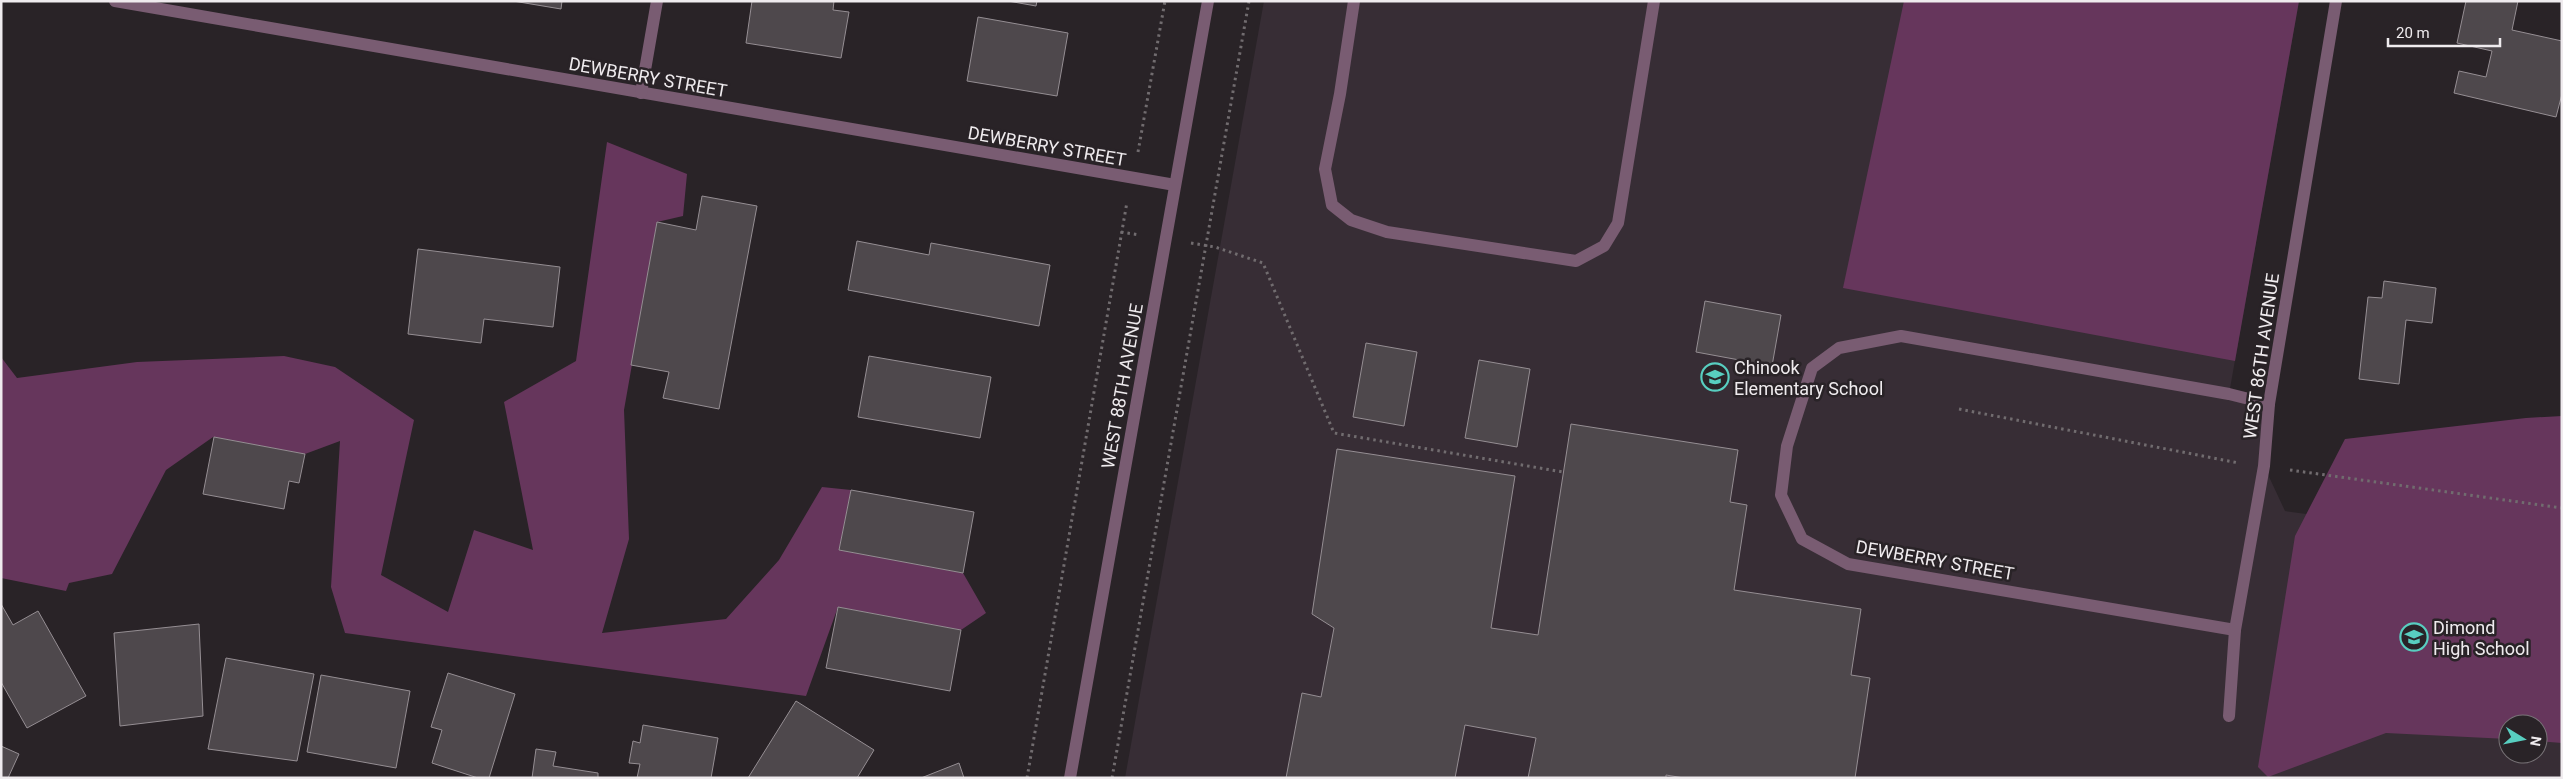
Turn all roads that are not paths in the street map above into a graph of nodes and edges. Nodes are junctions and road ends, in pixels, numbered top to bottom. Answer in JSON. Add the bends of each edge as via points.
{"nodes":[{"id":1,"x":115,"y":1,"type":"edge"},
{"id":2,"x":657,"y":1,"type":"edge"},
{"id":3,"x":1208,"y":1,"type":"edge"},
{"id":4,"x":1354,"y":1,"type":"edge"},
{"id":5,"x":1654,"y":1,"type":"edge"},
{"id":6,"x":2336,"y":1,"type":"edge"},
{"id":7,"x":641,"y":93,"type":"junction"},
{"id":8,"x":1175,"y":186,"type":"junction"},
{"id":9,"x":2269,"y":404,"type":"junction"},
{"id":10,"x":2235,"y":630,"type":"junction"},
{"id":11,"x":2229,"y":716,"type":"dead end"},
{"id":12,"x":1070,"y":778,"type":"edge"}],
"edges":[{"from":1,"to":7,"type":"street","name":"DEWBERRY STREET"},
{"from":2,"to":7,"type":"street"},
{"from":3,"to":8,"type":"street","name":"WEST 88TH AVENUE"},
{"from":4,"to":5,"type":"street","via":[[1325,169],[1332,205],[1351,220],[1387,232],[1576,261],[1604,246],[1618,223]]},
{"from":6,"to":9,"type":"street","name":"WEST 86TH AVENUE"},
{"from":7,"to":8,"type":"street","name":"DEWBERRY STREET"},
{"from":8,"to":12,"type":"street","name":"WEST 88TH AVENUE"},
{"from":9,"to":10,"type":"street","name":"WEST 86TH AVENUE","via":[[2264,466]]},
{"from":9,"to":10,"type":"street","name":"DEWBERRY STREET","via":[[2229,394],[1901,336],[1839,348],[1812,368],[1787,446],[1781,495],[1802,540],[1848,564]]},
{"from":10,"to":11,"type":"street","name":"WEST 86TH AVENUE"}]}
